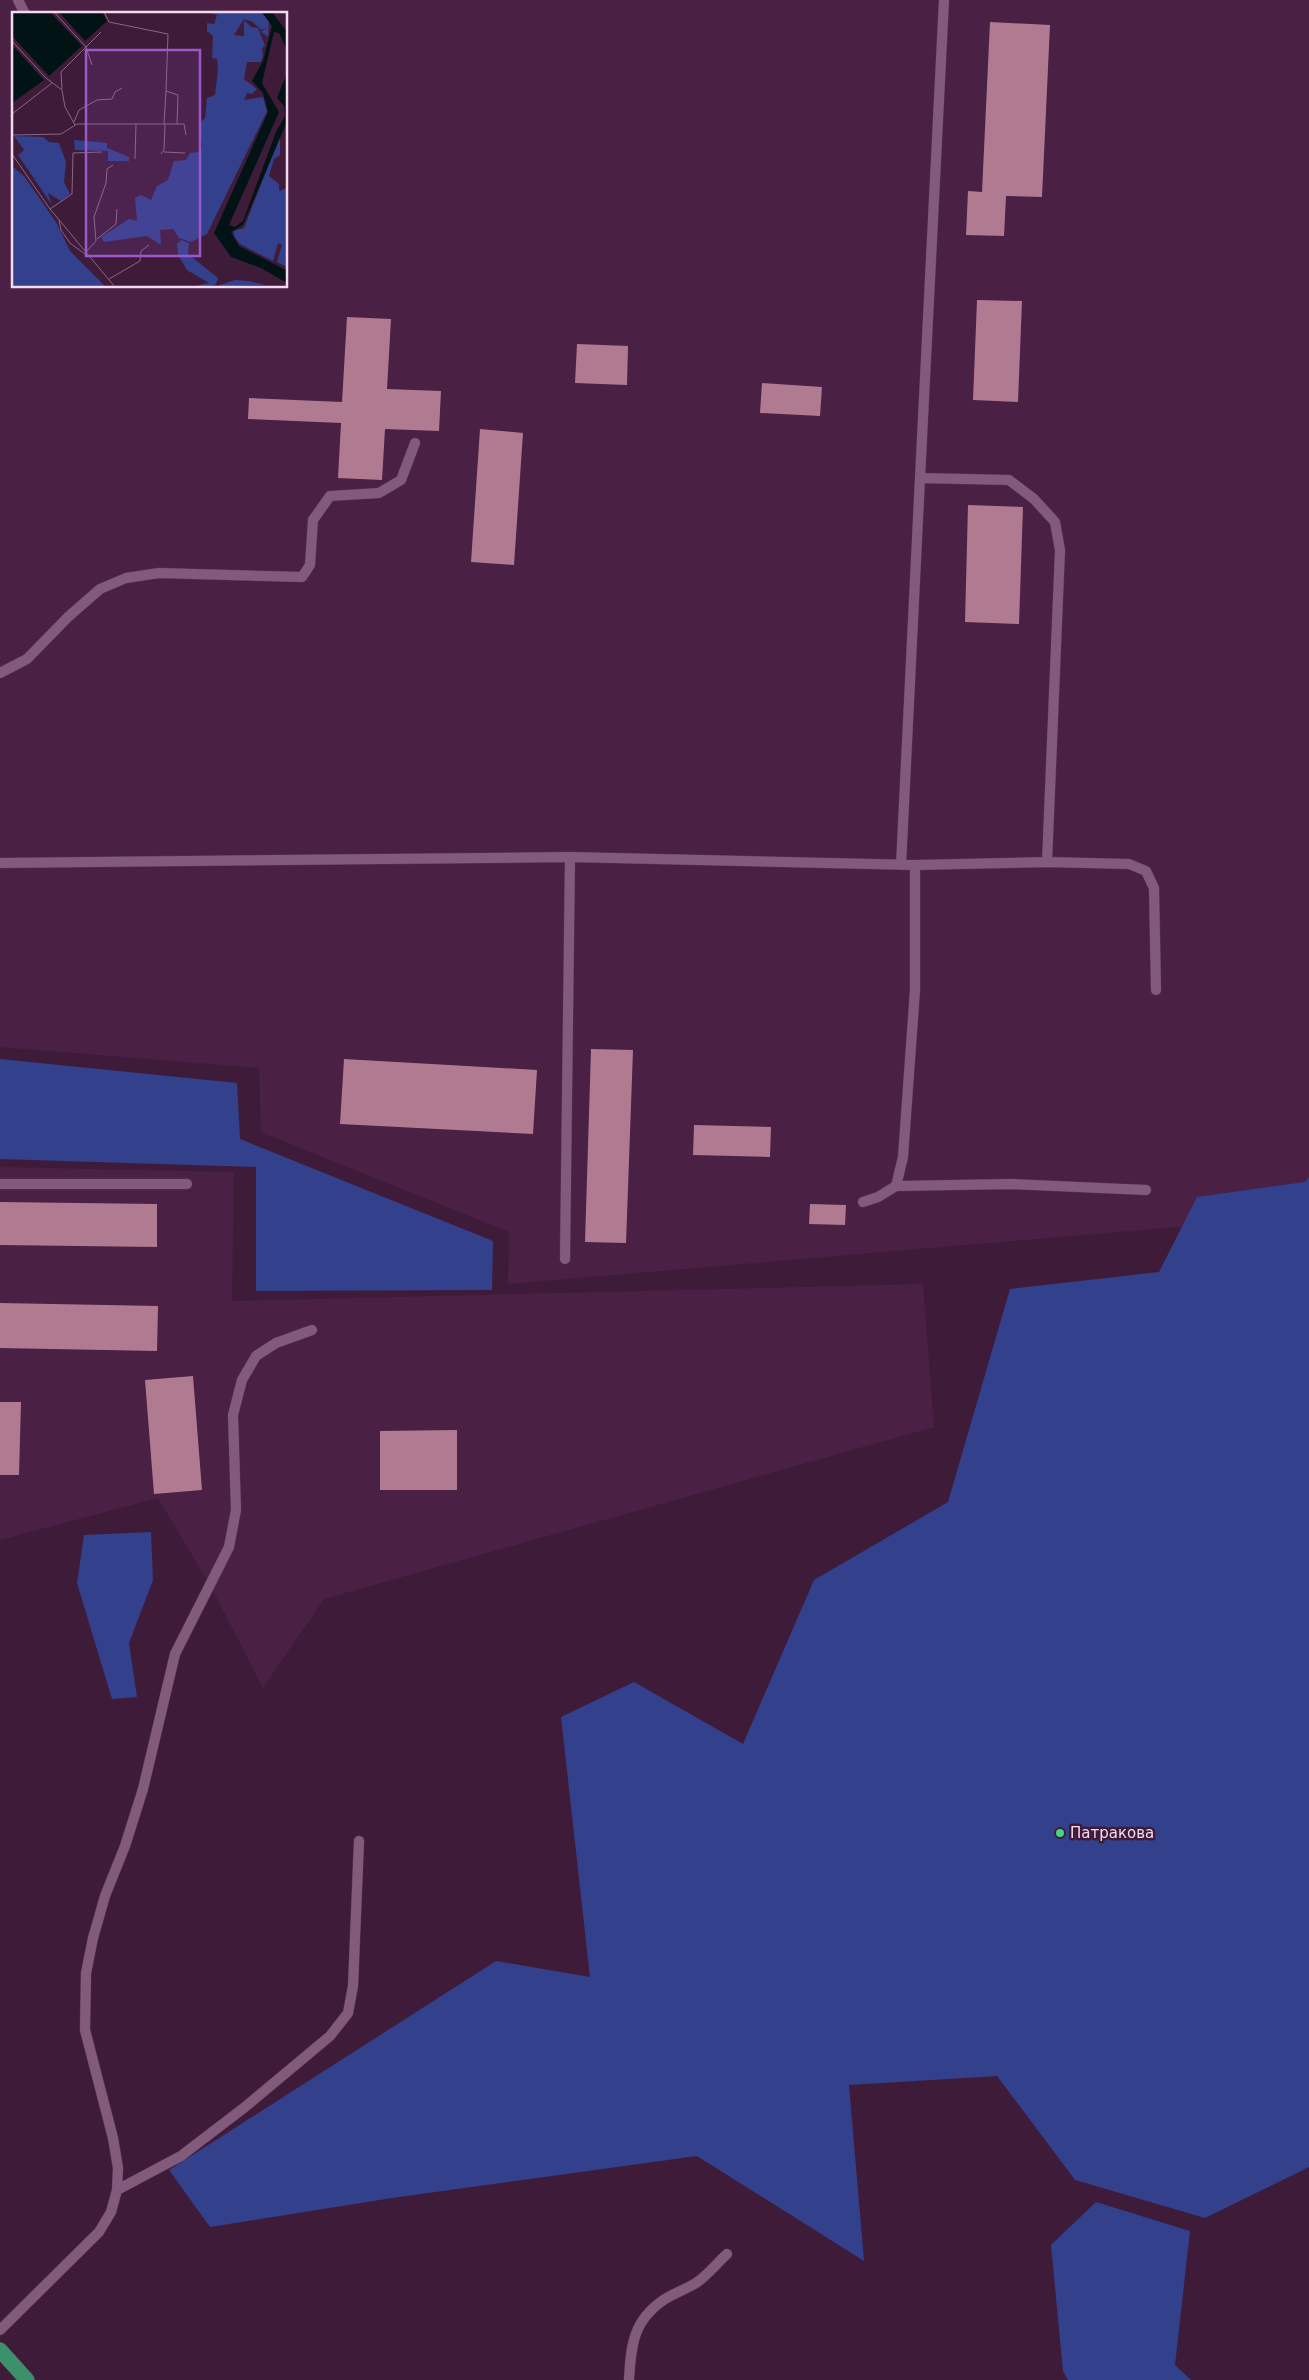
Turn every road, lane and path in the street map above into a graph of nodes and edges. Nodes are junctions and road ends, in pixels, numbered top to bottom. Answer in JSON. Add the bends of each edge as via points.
{"nodes":[{"id":1,"x":18,"y":0,"type":"edge"},
{"id":2,"x":944,"y":0,"type":"edge"},
{"id":3,"x":24,"y":12,"type":"edge"},
{"id":4,"x":415,"y":443,"type":"dead end"},
{"id":5,"x":920,"y":478,"type":"junction"},
{"id":6,"x":0,"y":673,"type":"edge"},
{"id":7,"x":570,"y":858,"type":"junction"},
{"id":8,"x":1047,"y":862,"type":"junction"},
{"id":9,"x":0,"y":863,"type":"edge"},
{"id":10,"x":900,"y":865,"type":"junction"},
{"id":11,"x":915,"y":865,"type":"junction"},
{"id":12,"x":1156,"y":990,"type":"dead end"},
{"id":13,"x":0,"y":1184,"type":"edge"},
{"id":14,"x":187,"y":1184,"type":"dead end"},
{"id":15,"x":896,"y":1186,"type":"junction"},
{"id":16,"x":1146,"y":1190,"type":"dead end"},
{"id":17,"x":863,"y":1202,"type":"dead end"},
{"id":18,"x":565,"y":1259,"type":"dead end"},
{"id":19,"x":312,"y":1330,"type":"dead end"},
{"id":20,"x":359,"y":1841,"type":"dead end"},
{"id":21,"x":117,"y":2190,"type":"junction"},
{"id":22,"x":727,"y":2254,"type":"dead end"},
{"id":23,"x":0,"y":2330,"type":"edge"},
{"id":24,"x":0,"y":2350,"type":"edge"},
{"id":25,"x":26,"y":2380,"type":"edge"},
{"id":26,"x":629,"y":2380,"type":"edge"}],
"edges":[{"from":1,"to":3,"type":"lane"},
{"from":2,"to":5,"type":"lane"},
{"from":4,"to":6,"type":"lane","via":[[401,480],[378,493],[330,496],[313,520],[310,565],[302,577],[159,573],[126,578],[100,589],[27,659]]},
{"from":5,"to":8,"type":"lane","via":[[1009,480],[1034,499],[1055,522],[1060,550]]},
{"from":5,"to":10,"type":"lane"},
{"from":7,"to":9,"type":"lane"},
{"from":7,"to":10,"type":"lane"},
{"from":7,"to":18,"type":"lane"},
{"from":8,"to":11,"type":"lane"},
{"from":8,"to":12,"type":"lane","via":[[1129,864],[1146,871],[1154,888]]},
{"from":10,"to":11,"type":"lane"},
{"from":11,"to":15,"type":"lane","via":[[915,990],[903,1157]]},
{"from":13,"to":14,"type":"lane"},
{"from":15,"to":16,"type":"lane","via":[[1012,1184]]},
{"from":15,"to":17,"type":"lane"},
{"from":19,"to":21,"type":"lane","via":[[276,1343],[256,1356],[242,1380],[233,1415],[236,1510],[229,1546],[175,1654],[143,1789],[105,1896],[86,1973],[85,2030],[113,2138],[118,2168]]},
{"from":20,"to":21,"type":"lane","via":[[353,1986],[348,2013],[330,2036],[245,2107],[181,2156]]},
{"from":21,"to":23,"type":"lane","via":[[111,2212],[99,2232]]},
{"from":22,"to":26,"type":"lane","via":[[698,2282],[647,2313],[637,2329]]},
{"from":24,"to":25,"type":"main road"}]}
